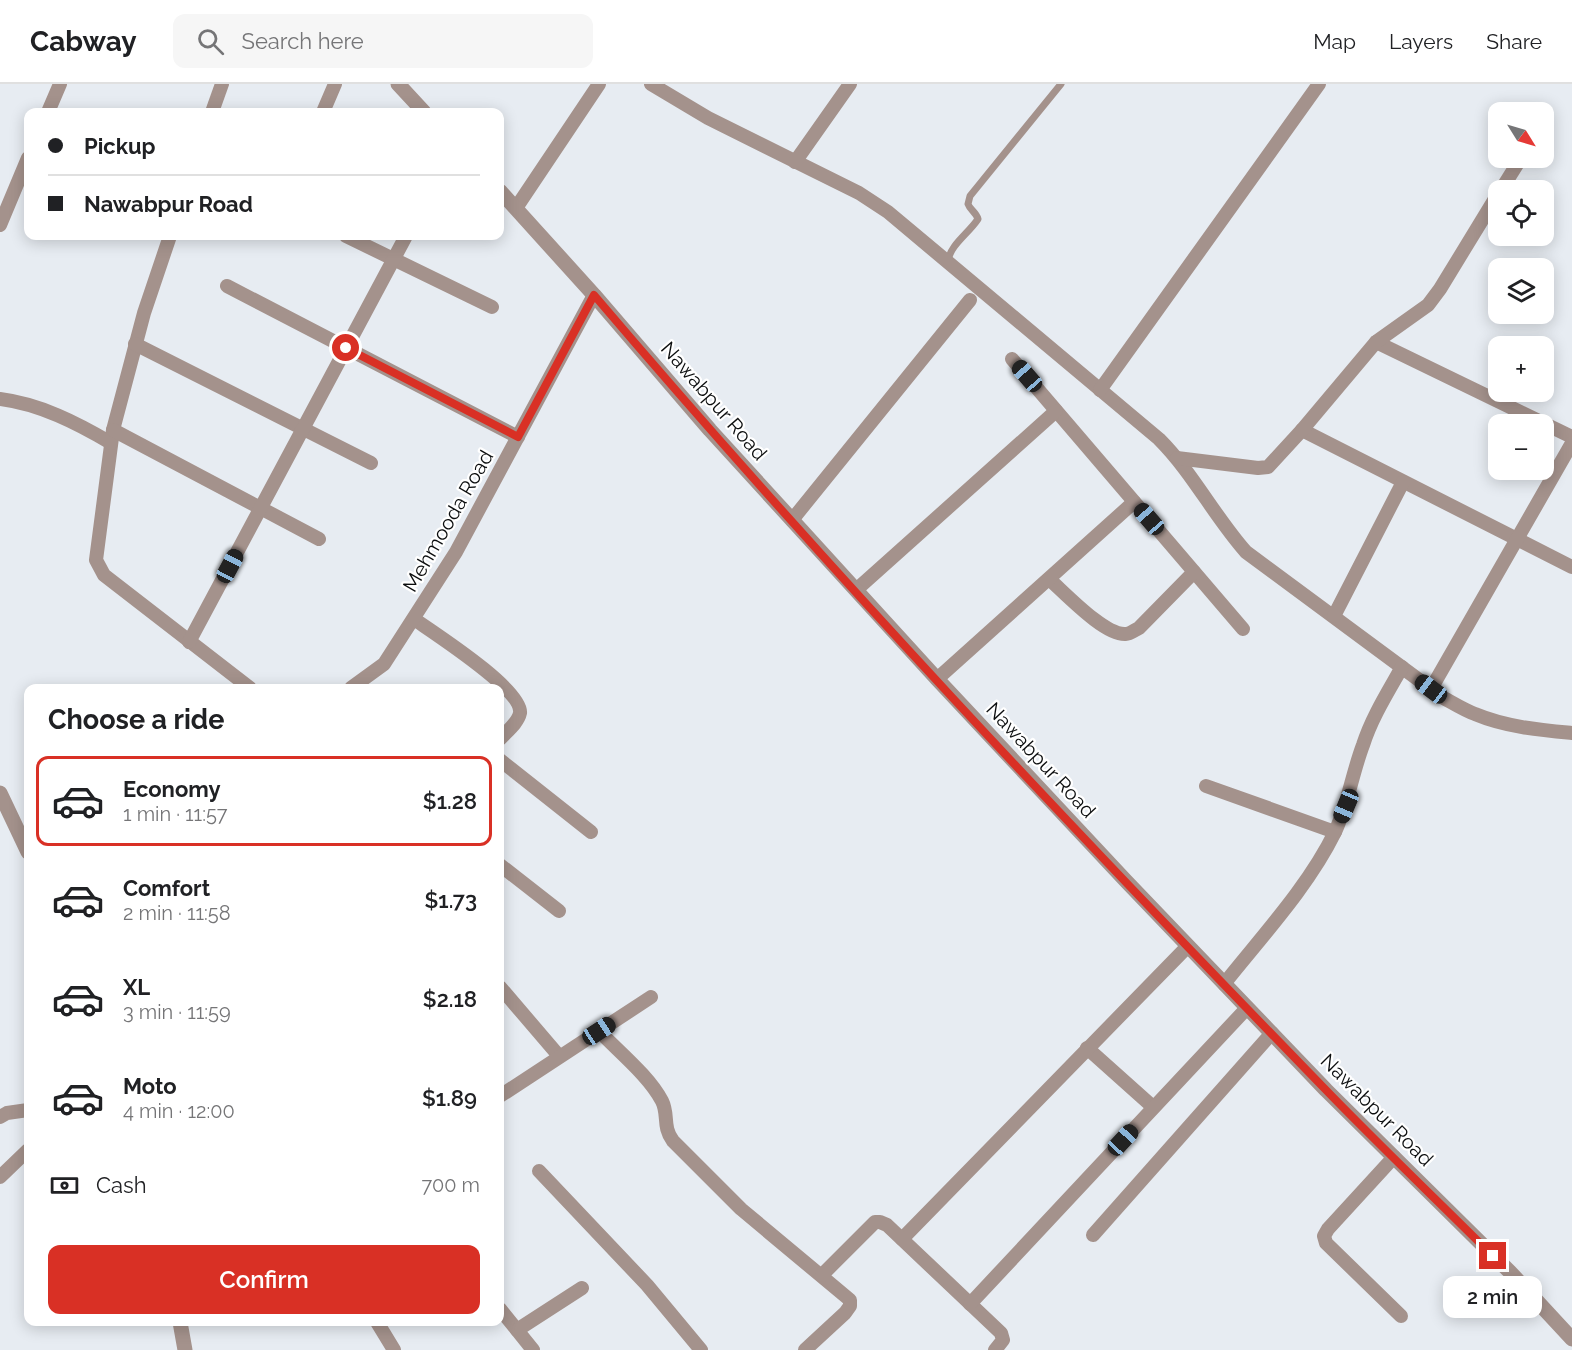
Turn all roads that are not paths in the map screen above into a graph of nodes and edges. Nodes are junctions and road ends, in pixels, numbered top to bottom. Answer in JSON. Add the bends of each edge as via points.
{"nodes":[{"id":1,"x":60,"y":84,"type":"edge"},
{"id":2,"x":222,"y":84,"type":"edge"},
{"id":3,"x":335,"y":84,"type":"edge"},
{"id":4,"x":398,"y":84,"type":"edge"},
{"id":5,"x":599,"y":84,"type":"edge"},
{"id":6,"x":651,"y":84,"type":"edge"},
{"id":7,"x":850,"y":84,"type":"edge"},
{"id":8,"x":1061,"y":84,"type":"edge"},
{"id":9,"x":1319,"y":84,"type":"edge"},
{"id":10,"x":50,"y":108,"type":"edge"},
{"id":11,"x":213,"y":108,"type":"edge"},
{"id":12,"x":325,"y":108,"type":"edge"},
{"id":13,"x":420,"y":108,"type":"edge"},
{"id":14,"x":795,"y":162,"type":"junction"},
{"id":15,"x":24,"y":168,"type":"edge"},
{"id":16,"x":504,"y":195,"type":"edge"},
{"id":17,"x":516,"y":208,"type":"junction"},
{"id":18,"x":1488,"y":211,"type":"edge"},
{"id":19,"x":0,"y":225,"type":"edge"},
{"id":20,"x":169,"y":240,"type":"edge"},
{"id":21,"x":354,"y":240,"type":"edge"},
{"id":22,"x":404,"y":240,"type":"edge"},
{"id":23,"x":394,"y":259,"type":"junction"},
{"id":24,"x":948,"y":261,"type":"junction"},
{"id":25,"x":227,"y":286,"type":"dead end"},
{"id":26,"x":594,"y":295,"type":"junction"},
{"id":27,"x":970,"y":300,"type":"dead end"},
{"id":28,"x":492,"y":307,"type":"dead end"},
{"id":29,"x":1376,"y":342,"type":"junction"},
{"id":30,"x":135,"y":344,"type":"junction"},
{"id":31,"x":346,"y":348,"type":"junction"},
{"id":32,"x":1012,"y":359,"type":"dead end"},
{"id":33,"x":1101,"y":390,"type":"junction"},
{"id":34,"x":0,"y":399,"type":"edge"},
{"id":35,"x":1056,"y":411,"type":"junction"},
{"id":36,"x":303,"y":429,"type":"junction"},
{"id":37,"x":1302,"y":430,"type":"junction"},
{"id":38,"x":112,"y":437,"type":"junction"},
{"id":39,"x":518,"y":437,"type":"junction"},
{"id":40,"x":1572,"y":437,"type":"edge"},
{"id":41,"x":1572,"y":443,"type":"edge"},
{"id":42,"x":1177,"y":458,"type":"junction"},
{"id":43,"x":370,"y":463,"type":"dead end"},
{"id":44,"x":1403,"y":482,"type":"junction"},
{"id":45,"x":1134,"y":502,"type":"junction"},
{"id":46,"x":261,"y":508,"type":"junction"},
{"id":47,"x":792,"y":520,"type":"junction"},
{"id":48,"x":319,"y":539,"type":"dead end"},
{"id":49,"x":1517,"y":539,"type":"junction"},
{"id":50,"x":1572,"y":567,"type":"edge"},
{"id":51,"x":1194,"y":572,"type":"junction"},
{"id":52,"x":1049,"y":579,"type":"junction"},
{"id":53,"x":856,"y":590,"type":"junction"},
{"id":54,"x":1334,"y":616,"type":"junction"},
{"id":55,"x":414,"y":619,"type":"junction"},
{"id":56,"x":1243,"y":629,"type":"dead end"},
{"id":57,"x":189,"y":642,"type":"junction"},
{"id":58,"x":1402,"y":667,"type":"junction"},
{"id":59,"x":937,"y":679,"type":"junction"},
{"id":60,"x":245,"y":684,"type":"edge"},
{"id":61,"x":356,"y":684,"type":"edge"},
{"id":62,"x":501,"y":684,"type":"edge"},
{"id":63,"x":504,"y":687,"type":"edge"},
{"id":64,"x":1431,"y":689,"type":"junction"},
{"id":65,"x":1572,"y":734,"type":"edge"},
{"id":66,"x":504,"y":735,"type":"edge"},
{"id":67,"x":504,"y":763,"type":"edge"},
{"id":68,"x":1206,"y":786,"type":"dead end"},
{"id":69,"x":0,"y":793,"type":"edge"},
{"id":70,"x":591,"y":832,"type":"dead end"},
{"id":71,"x":1335,"y":832,"type":"junction"},
{"id":72,"x":24,"y":833,"type":"edge"},
{"id":73,"x":504,"y":868,"type":"edge"},
{"id":74,"x":559,"y":911,"type":"dead end"},
{"id":75,"x":1188,"y":946,"type":"junction"},
{"id":76,"x":1224,"y":984,"type":"junction"},
{"id":77,"x":504,"y":992,"type":"edge"},
{"id":78,"x":651,"y":997,"type":"dead end"},
{"id":79,"x":1247,"y":1008,"type":"junction"},
{"id":80,"x":599,"y":1031,"type":"junction"},
{"id":81,"x":1272,"y":1033,"type":"junction"},
{"id":82,"x":1087,"y":1048,"type":"junction"},
{"id":83,"x":559,"y":1056,"type":"junction"},
{"id":84,"x":504,"y":1093,"type":"edge"},
{"id":85,"x":1153,"y":1107,"type":"junction"},
{"id":86,"x":24,"y":1111,"type":"edge"},
{"id":87,"x":0,"y":1117,"type":"edge"},
{"id":88,"x":24,"y":1154,"type":"edge"},
{"id":89,"x":1394,"y":1158,"type":"junction"},
{"id":90,"x":539,"y":1171,"type":"dead end"},
{"id":91,"x":0,"y":1177,"type":"edge"},
{"id":92,"x":1094,"y":1235,"type":"dead end"},
{"id":93,"x":902,"y":1239,"type":"junction"},
{"id":94,"x":822,"y":1275,"type":"junction"},
{"id":95,"x":582,"y":1288,"type":"dead end"},
{"id":96,"x":970,"y":1304,"type":"junction"},
{"id":97,"x":504,"y":1314,"type":"edge"},
{"id":98,"x":1401,"y":1316,"type":"dead end"},
{"id":99,"x":181,"y":1326,"type":"edge"},
{"id":100,"x":379,"y":1326,"type":"edge"},
{"id":101,"x":517,"y":1330,"type":"junction"},
{"id":102,"x":1572,"y":1339,"type":"edge"},
{"id":103,"x":185,"y":1350,"type":"edge"},
{"id":104,"x":394,"y":1350,"type":"edge"},
{"id":105,"x":533,"y":1350,"type":"edge"},
{"id":106,"x":701,"y":1350,"type":"edge"},
{"id":107,"x":805,"y":1350,"type":"edge"},
{"id":108,"x":995,"y":1350,"type":"edge"}],
"edges":[{"from":1,"to":10,"type":"street"},
{"from":2,"to":11,"type":"street"},
{"from":3,"to":12,"type":"street"},
{"from":4,"to":13,"type":"street"},
{"from":5,"to":17,"type":"street"},
{"from":6,"to":14,"type":"street"},
{"from":7,"to":14,"type":"street"},
{"from":8,"to":24,"type":"lane","via":[[970,196],[968,204],[978,219],[949,252]]},
{"from":9,"to":33,"type":"street"},
{"from":14,"to":24,"type":"street","via":[[859,193]]},
{"from":15,"to":19,"type":"street"},
{"from":16,"to":17,"type":"street","name":"Nawabpur Road"},
{"from":17,"to":26,"type":"street","name":"Nawabpur Road"},
{"from":18,"to":29,"type":"street","via":[[1428,305]]},
{"from":20,"to":30,"type":"street"},
{"from":21,"to":23,"type":"street"},
{"from":22,"to":23,"type":"street"},
{"from":23,"to":28,"type":"street"},
{"from":23,"to":31,"type":"street"},
{"from":24,"to":33,"type":"street"},
{"from":25,"to":31,"type":"street"},
{"from":26,"to":39,"type":"street","name":"Mehmooda Road"},
{"from":26,"to":47,"type":"street","name":"Nawabpur Road"},
{"from":27,"to":47,"type":"street"},
{"from":29,"to":37,"type":"street"},
{"from":29,"to":40,"type":"street"},
{"from":30,"to":36,"type":"street"},
{"from":30,"to":38,"type":"street"},
{"from":31,"to":36,"type":"street"},
{"from":31,"to":39,"type":"street"},
{"from":32,"to":35,"type":"street"},
{"from":33,"to":42,"type":"street"},
{"from":34,"to":38,"type":"street","via":[[53,413]]},
{"from":35,"to":45,"type":"street"},
{"from":35,"to":53,"type":"street"},
{"from":36,"to":43,"type":"street"},
{"from":36,"to":46,"type":"street"},
{"from":37,"to":42,"type":"street","via":[[1268,467]]},
{"from":37,"to":44,"type":"street"},
{"from":38,"to":46,"type":"street"},
{"from":38,"to":57,"type":"street","via":[[96,560],[105,575]]},
{"from":39,"to":55,"type":"street","name":"Mehmooda Road","via":[[456,552]]},
{"from":41,"to":49,"type":"street"},
{"from":42,"to":54,"type":"street","via":[[1246,552]]},
{"from":44,"to":49,"type":"street"},
{"from":44,"to":54,"type":"street"},
{"from":45,"to":51,"type":"street"},
{"from":45,"to":52,"type":"street"},
{"from":46,"to":48,"type":"street"},
{"from":46,"to":57,"type":"street"},
{"from":47,"to":53,"type":"street","name":"Nawabpur Road"},
{"from":49,"to":50,"type":"street"},
{"from":49,"to":64,"type":"street"},
{"from":51,"to":52,"type":"street","via":[[1139,628],[1128,634],[1103,626]]},
{"from":51,"to":56,"type":"street"},
{"from":52,"to":59,"type":"street"},
{"from":53,"to":59,"type":"street","name":"Nawabpur Road"},
{"from":54,"to":58,"type":"street"},
{"from":55,"to":61,"type":"street","name":"Mehmooda Road","via":[[384,664]]},
{"from":55,"to":62,"type":"street"},
{"from":57,"to":60,"type":"street"},
{"from":58,"to":64,"type":"street"},
{"from":58,"to":71,"type":"street","via":[[1362,745]]},
{"from":59,"to":75,"type":"street","name":"Nawabpur Road"},
{"from":63,"to":66,"type":"street","via":[[518,703],[520,712]]},
{"from":64,"to":65,"type":"street","via":[[1476,715]]},
{"from":67,"to":70,"type":"street"},
{"from":68,"to":71,"type":"street"},
{"from":69,"to":72,"type":"street"},
{"from":71,"to":76,"type":"street","via":[[1303,884]]},
{"from":73,"to":74,"type":"street"},
{"from":75,"to":76,"type":"street","name":"Nawabpur Road"},
{"from":75,"to":82,"type":"street"},
{"from":76,"to":79,"type":"street","name":"Nawabpur Road"},
{"from":77,"to":83,"type":"street"},
{"from":78,"to":80,"type":"street"},
{"from":79,"to":81,"type":"street","name":"Nawabpur Road"},
{"from":79,"to":85,"type":"street"},
{"from":80,"to":83,"type":"street"},
{"from":80,"to":94,"type":"street","via":[[661,1100],[666,1128],[673,1141],[741,1209]]},
{"from":81,"to":89,"type":"street","name":"Nawabpur Road"},
{"from":81,"to":92,"type":"street"},
{"from":82,"to":85,"type":"street"},
{"from":82,"to":93,"type":"street"},
{"from":83,"to":84,"type":"street"},
{"from":85,"to":96,"type":"street"},
{"from":86,"to":87,"type":"street"},
{"from":88,"to":91,"type":"street"},
{"from":89,"to":98,"type":"street","via":[[1324,1236],[1326,1244]]},
{"from":89,"to":102,"type":"street","name":"Nawabpur Road"},
{"from":90,"to":106,"type":"street","via":[[647,1285]]},
{"from":93,"to":94,"type":"street","via":[[887,1225],[875,1222]]},
{"from":93,"to":96,"type":"street"},
{"from":94,"to":107,"type":"street","via":[[845,1294],[850,1306]]},
{"from":95,"to":101,"type":"street"},
{"from":96,"to":108,"type":"street","via":[[1001,1333],[1003,1340]]},
{"from":97,"to":101,"type":"street"},
{"from":99,"to":103,"type":"street"},
{"from":100,"to":104,"type":"street"},
{"from":101,"to":105,"type":"street"}]}
